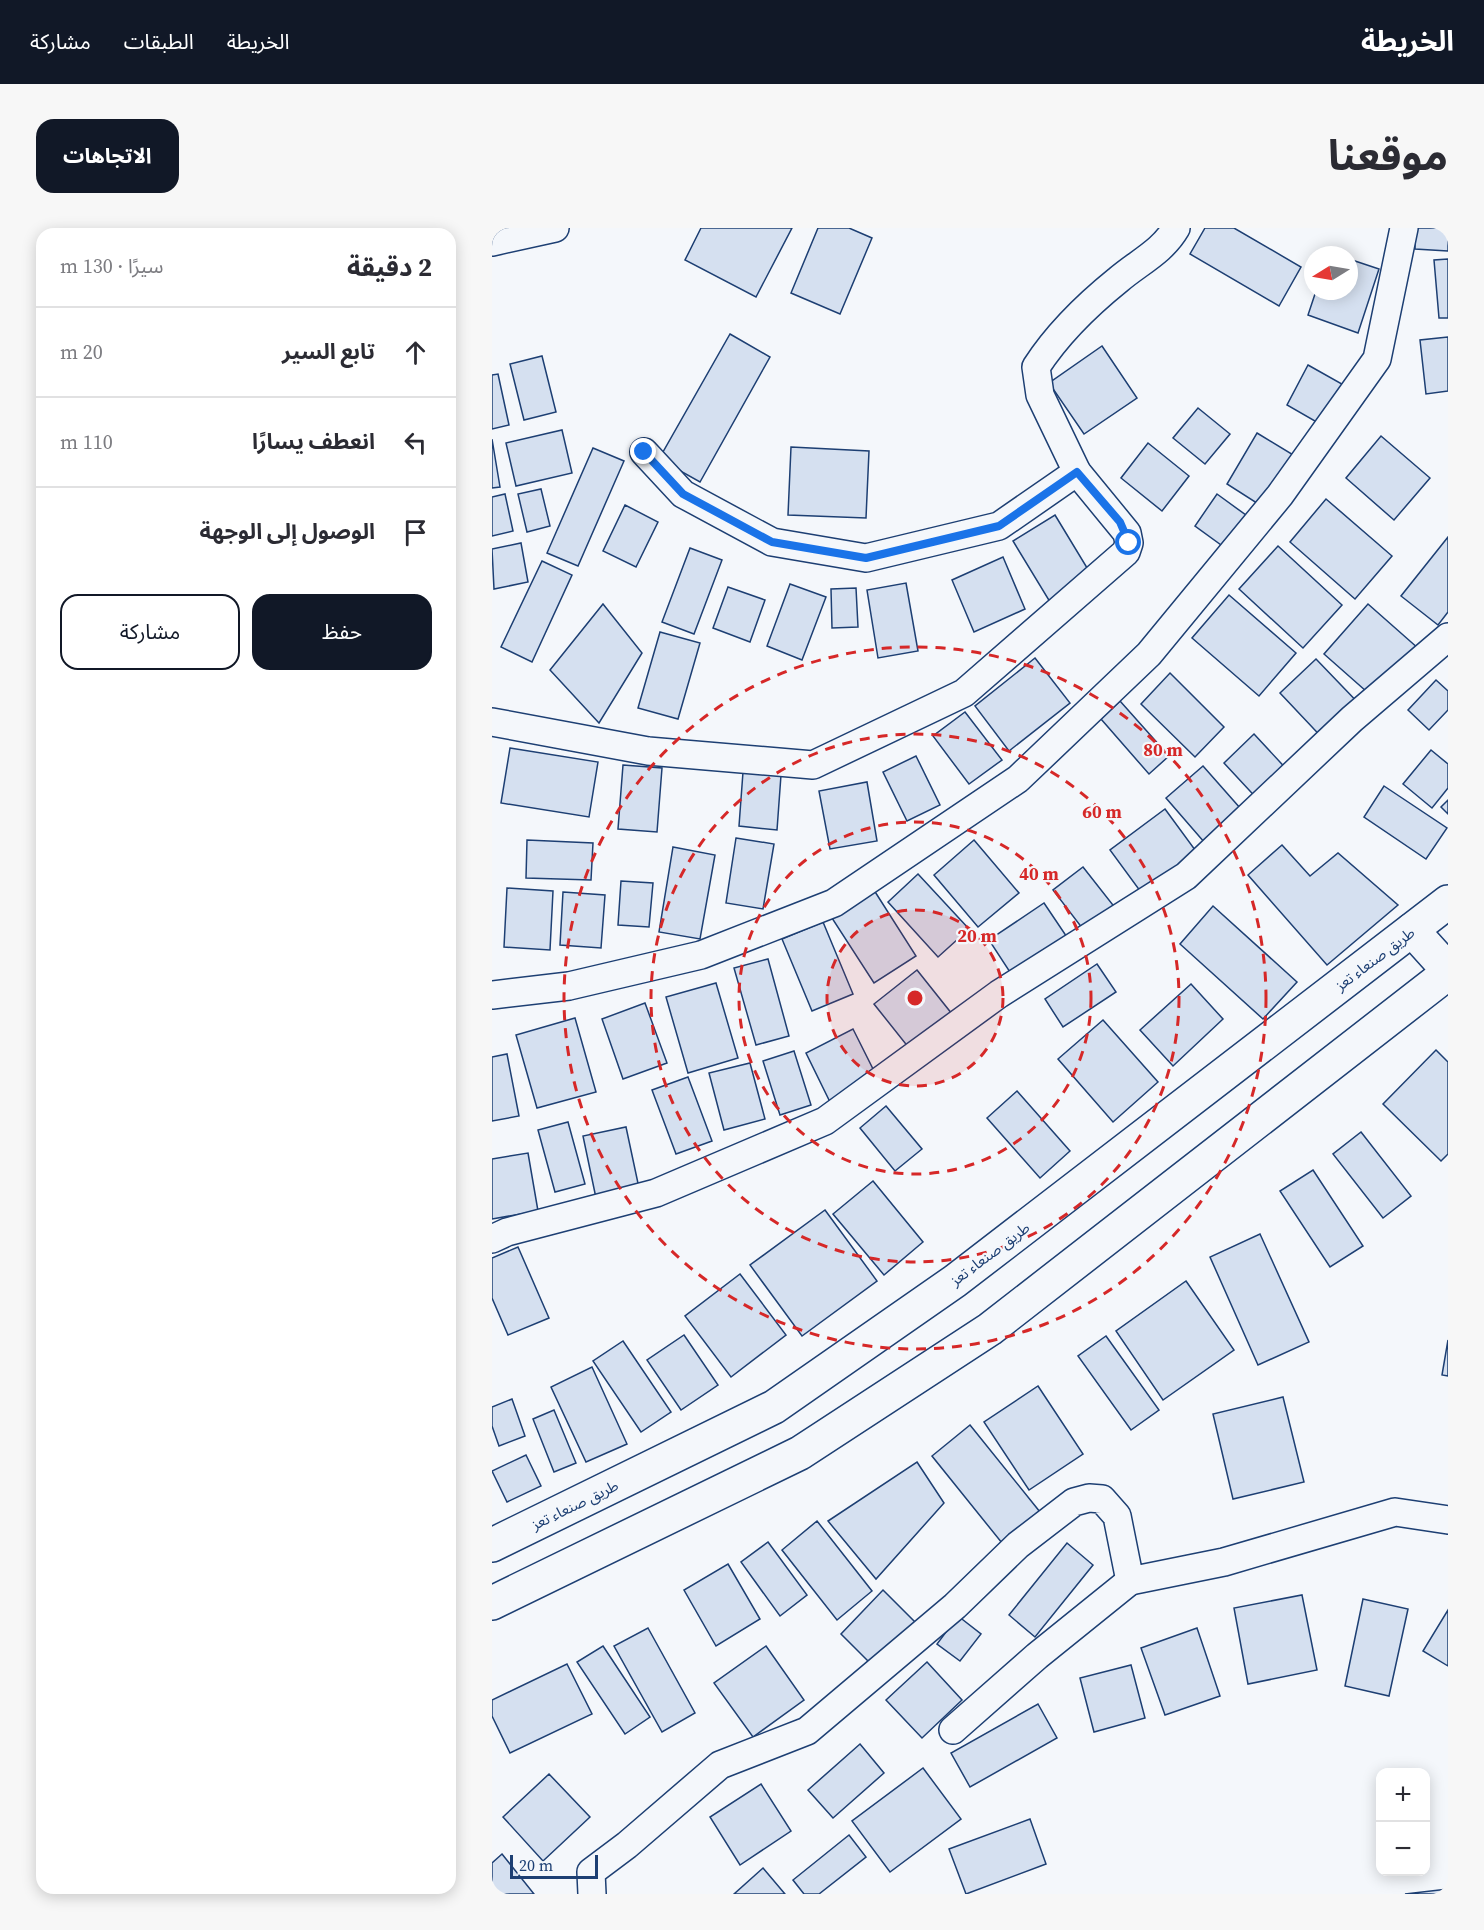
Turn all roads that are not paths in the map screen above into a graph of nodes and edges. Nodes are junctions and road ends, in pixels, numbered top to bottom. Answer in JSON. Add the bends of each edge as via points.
{"nodes":[{"id":1,"x":555,"y":228,"type":"edge"},
{"id":2,"x":1176,"y":228,"type":"edge"},
{"id":3,"x":1404,"y":228,"type":"edge"},
{"id":4,"x":492,"y":242,"type":"edge"},
{"id":5,"x":644,"y":452,"type":"dead end"},
{"id":6,"x":1077,"y":472,"type":"junction"},
{"id":7,"x":1448,"y":637,"type":"edge"},
{"id":8,"x":492,"y":722,"type":"edge"},
{"id":9,"x":1448,"y":902,"type":"edge"},
{"id":10,"x":1412,"y":930,"type":"junction"},
{"id":11,"x":1448,"y":971,"type":"edge"},
{"id":12,"x":492,"y":995,"type":"edge"},
{"id":13,"x":492,"y":1239,"type":"edge"},
{"id":14,"x":1448,"y":1520,"type":"edge"},
{"id":15,"x":492,"y":1545,"type":"edge"},
{"id":16,"x":1130,"y":1581,"type":"junction"},
{"id":17,"x":492,"y":1604,"type":"edge"},
{"id":18,"x":953,"y":1730,"type":"dead end"},
{"id":19,"x":592,"y":1894,"type":"edge"}],
"edges":[{"from":1,"to":4,"type":"street"},
{"from":2,"to":6,"type":"street","via":[[1167,244],[1118,280],[1056,337],[1036,367],[1040,394]]},
{"from":3,"to":12,"type":"street","via":[[1377,359],[1280,495],[1149,654],[1018,779],[834,903],[701,955],[569,986]]},
{"from":5,"to":6,"type":"street","via":[[683,494],[772,542],[866,558],[999,526]]},
{"from":6,"to":8,"type":"street","via":[[1123,528],[1129,543],[1126,552],[964,693],[813,765],[648,751]]},
{"from":7,"to":13,"type":"street","via":[[1352,719],[1186,876],[999,994],[825,1121],[656,1193]]},
{"from":9,"to":10,"type":"highway","name":"طريق صنعاء تعز"},
{"from":10,"to":11,"type":"highway"},
{"from":10,"to":15,"type":"highway","name":"طريق صنعاء تعز","via":[[955,1281],[774,1407]]},
{"from":11,"to":17,"type":"highway","via":[[990,1329],[800,1453]]},
{"from":14,"to":16,"type":"street","via":[[1395,1512],[1224,1562]]},
{"from":16,"to":18,"type":"street"},
{"from":16,"to":19,"type":"street","via":[[1117,1516],[1102,1499],[1074,1502],[1018,1545],[955,1606],[807,1731],[720,1765],[591,1872]]}]}
